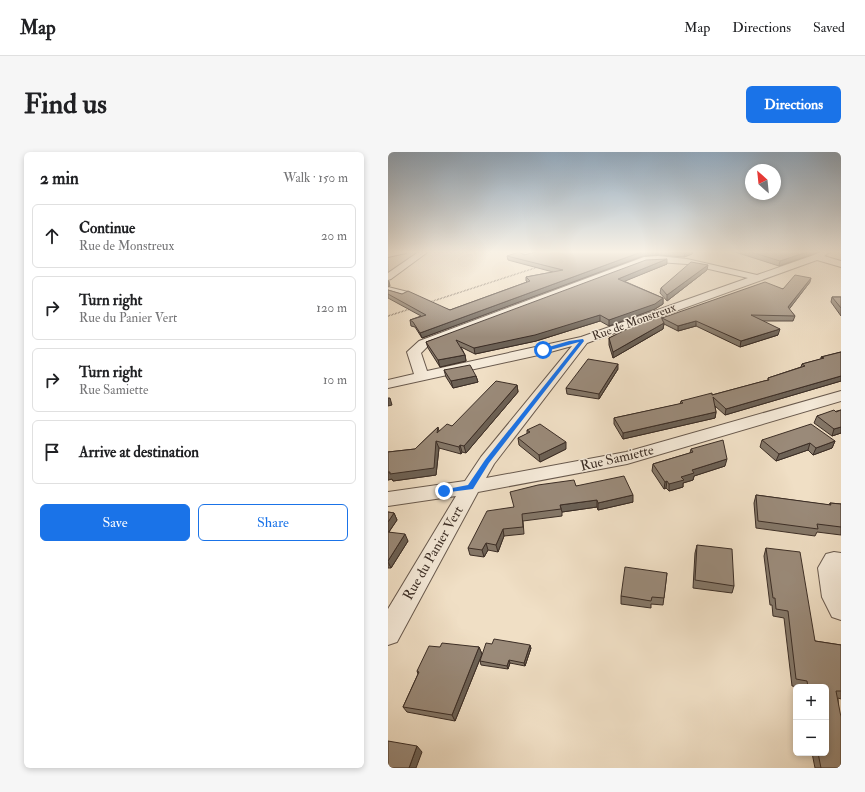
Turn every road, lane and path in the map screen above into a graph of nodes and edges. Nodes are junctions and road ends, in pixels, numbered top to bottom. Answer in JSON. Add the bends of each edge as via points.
{"nodes":[{"id":1,"x":498,"y":280,"type":"edge"},
{"id":2,"x":592,"y":280,"type":"edge"},
{"id":3,"x":753,"y":280,"type":"edge"},
{"id":4,"x":388,"y":290,"type":"edge"},
{"id":5,"x":404,"y":294,"type":"edge"},
{"id":6,"x":428,"y":303,"type":"edge"},
{"id":7,"x":415,"y":308,"type":"edge"},
{"id":8,"x":388,"y":316,"type":"edge"},
{"id":9,"x":583,"y":340,"type":"junction"},
{"id":10,"x":422,"y":377,"type":"junction"},
{"id":11,"x":388,"y":384,"type":"edge"},
{"id":12,"x":841,"y":396,"type":"edge"},
{"id":13,"x":471,"y":487,"type":"junction"},
{"id":14,"x":388,"y":499,"type":"edge"},
{"id":15,"x":841,"y":562,"type":"edge"},
{"id":16,"x":841,"y":609,"type":"edge"},
{"id":17,"x":388,"y":633,"type":"edge"}],
"edges":[{"from":1,"to":6,"type":"path"},
{"from":2,"to":10,"type":"street","via":[[423,344],[414,352]]},
{"from":3,"to":9,"type":"street","name":"Rue de Monstreux"},
{"from":4,"to":5,"type":"street"},
{"from":7,"to":8,"type":"path"},
{"from":9,"to":10,"type":"street","name":"Rue de Monstreux"},
{"from":9,"to":13,"type":"street","name":"Rue du Panier Vert","via":[[487,461]]},
{"from":10,"to":11,"type":"street","name":"Rue de Monstreux"},
{"from":12,"to":13,"type":"street","name":"Rue Samiette","via":[[627,458]]},
{"from":13,"to":14,"type":"street","name":"Rue Samiette"},
{"from":13,"to":17,"type":"street","name":"Rue du Panier Vert"},
{"from":15,"to":16,"type":"street","via":[[834,561],[829,568],[834,597]]}]}
